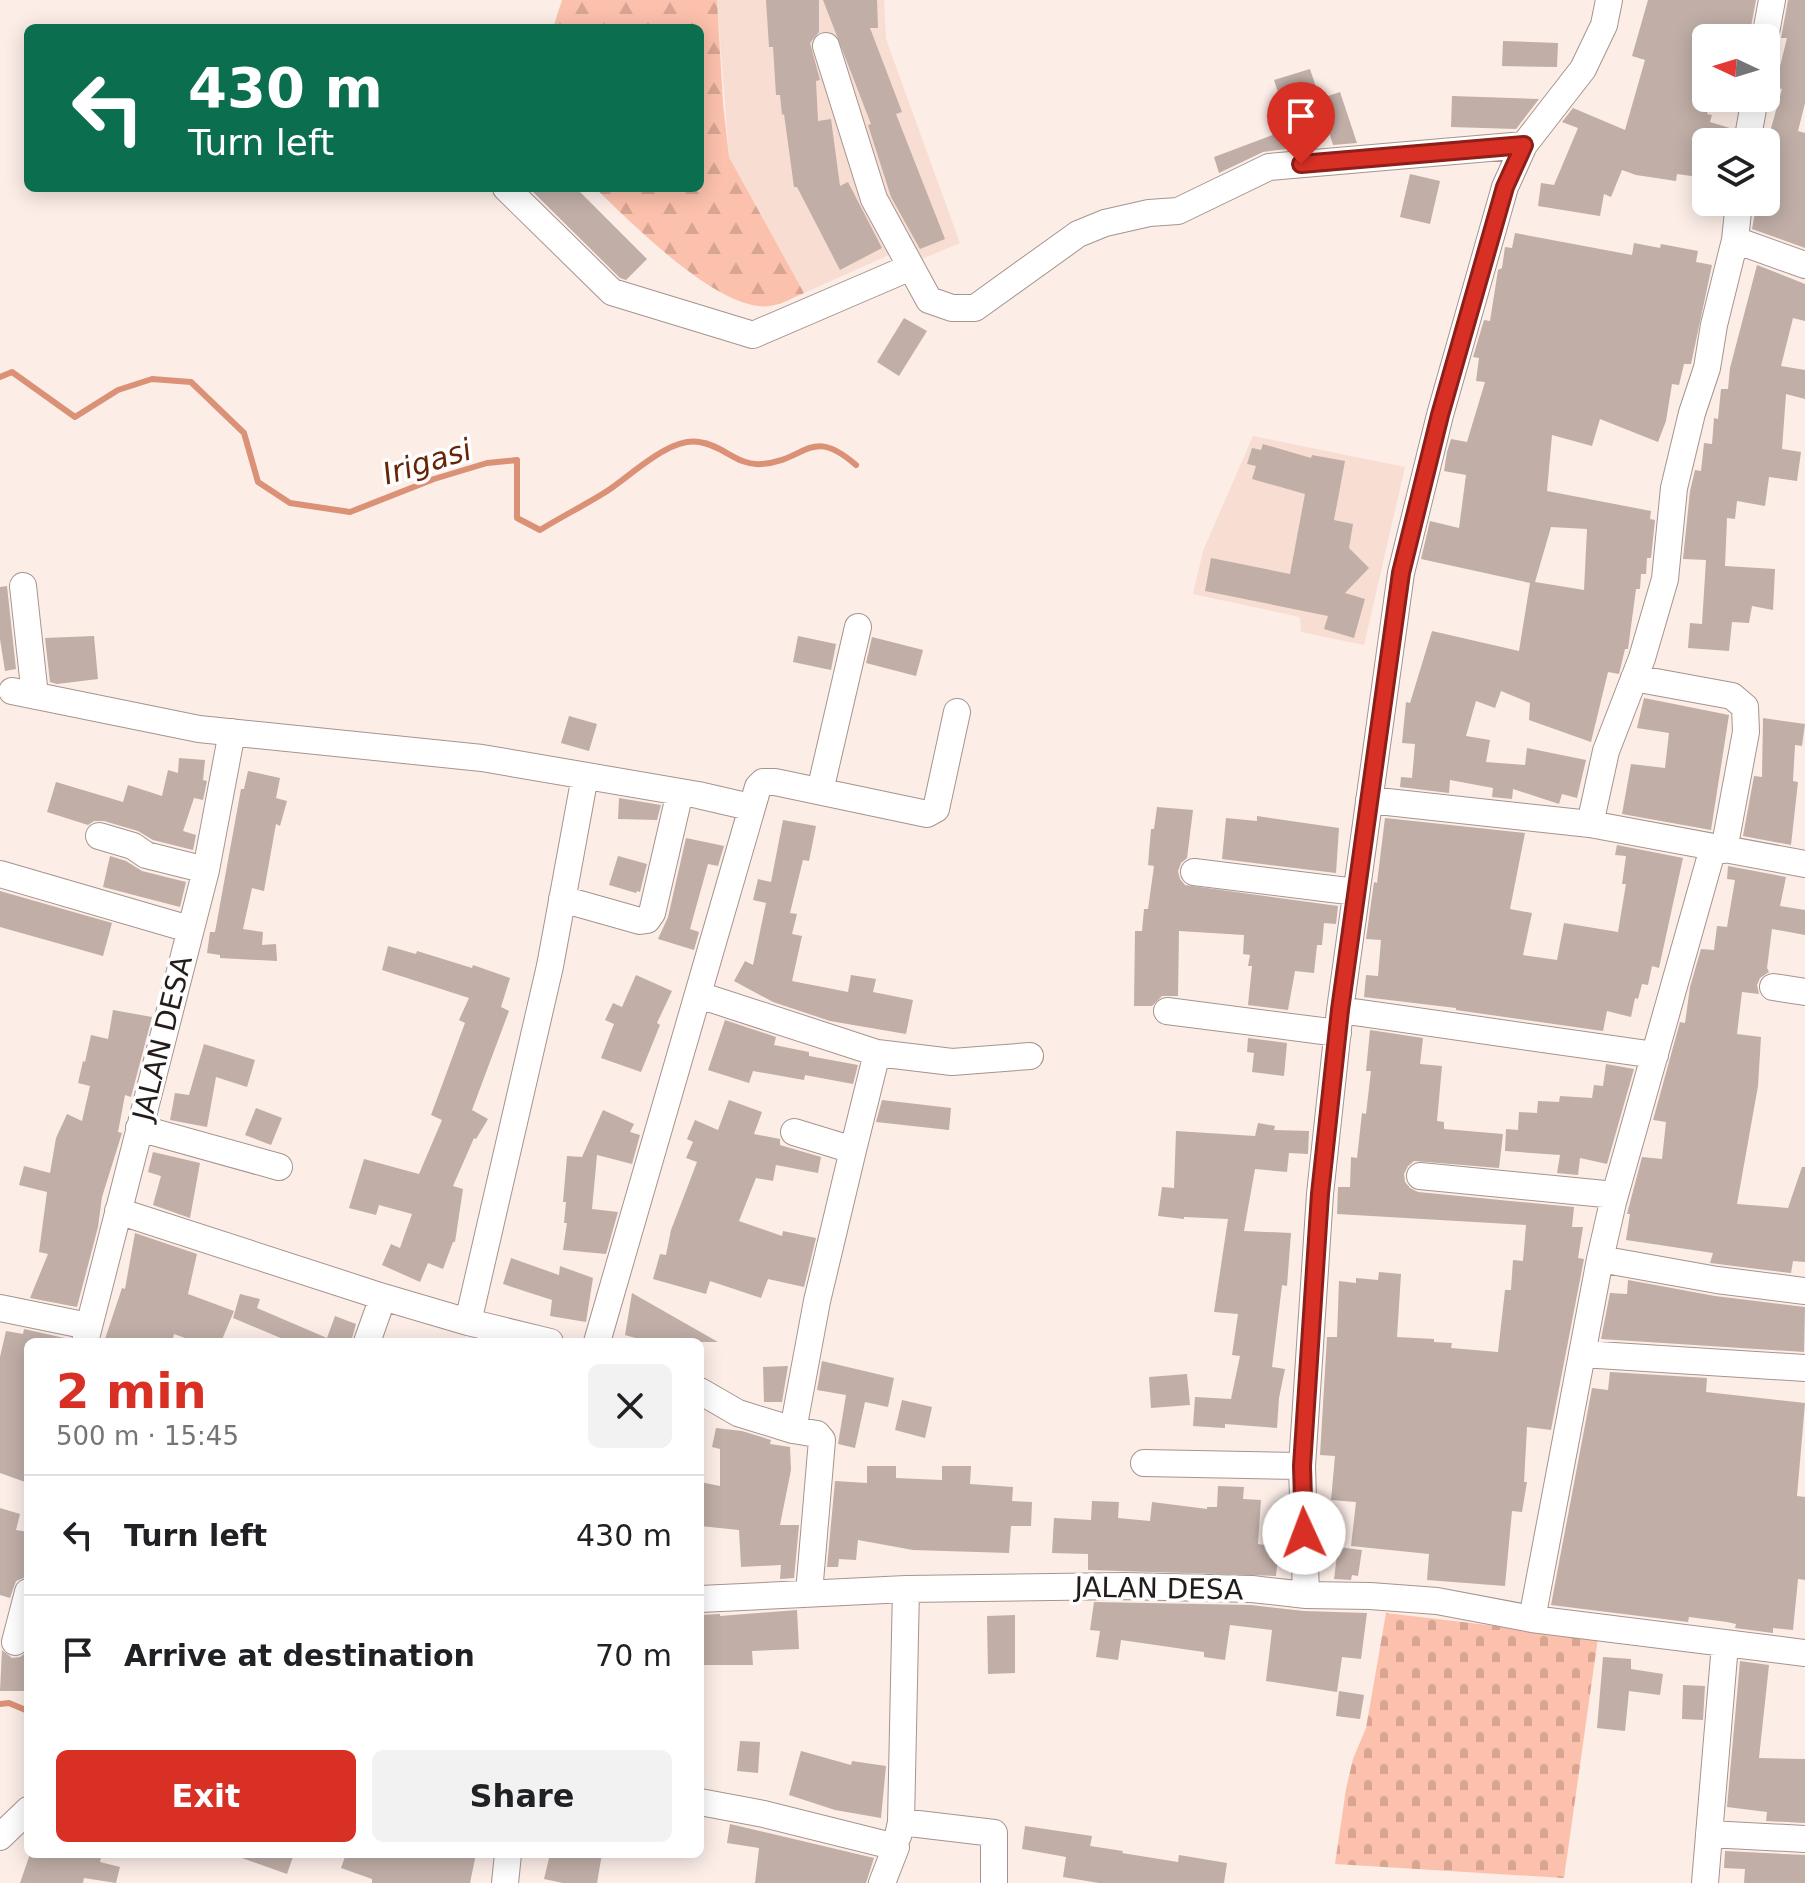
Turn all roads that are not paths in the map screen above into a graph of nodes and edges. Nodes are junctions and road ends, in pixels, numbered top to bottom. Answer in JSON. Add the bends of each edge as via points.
{"nodes":[{"id":1,"x":1609,"y":0,"type":"edge"},
{"id":2,"x":1772,"y":0,"type":"edge"},
{"id":3,"x":1768,"y":24,"type":"edge"},
{"id":4,"x":826,"y":46,"type":"dead end"},
{"id":5,"x":1524,"y":145,"type":"junction"},
{"id":6,"x":510,"y":192,"type":"edge"},
{"id":7,"x":1738,"y":216,"type":"edge"},
{"id":8,"x":1735,"y":240,"type":"junction"},
{"id":9,"x":1805,"y":265,"type":"edge"},
{"id":10,"x":911,"y":267,"type":"junction"},
{"id":11,"x":23,"y":586,"type":"dead end"},
{"id":12,"x":858,"y":627,"type":"dead end"},
{"id":13,"x":1634,"y":678,"type":"junction"},
{"id":14,"x":957,"y":712,"type":"dead end"},
{"id":15,"x":232,"y":732,"type":"junction"},
{"id":16,"x":585,"y":776,"type":"junction"},
{"id":17,"x":820,"y":791,"type":"junction"},
{"id":18,"x":680,"y":792,"type":"junction"},
{"id":19,"x":1369,"y":800,"type":"junction"},
{"id":20,"x":750,"y":807,"type":"junction"},
{"id":21,"x":1590,"y":824,"type":"junction"},
{"id":22,"x":99,"y":836,"type":"dead end"},
{"id":23,"x":1718,"y":849,"type":"junction"},
{"id":24,"x":1805,"y":864,"type":"edge"},
{"id":25,"x":206,"y":870,"type":"junction"},
{"id":26,"x":1194,"y":872,"type":"dead end"},
{"id":27,"x":0,"y":874,"type":"edge"},
{"id":28,"x":1356,"y":892,"type":"junction"},
{"id":29,"x":562,"y":899,"type":"junction"},
{"id":30,"x":189,"y":929,"type":"junction"},
{"id":31,"x":1773,"y":987,"type":"dead end"},
{"id":32,"x":1805,"y":992,"type":"edge"},
{"id":33,"x":699,"y":995,"type":"junction"},
{"id":34,"x":1167,"y":1011,"type":"dead end"},
{"id":35,"x":1339,"y":1022,"type":"junction"},
{"id":36,"x":877,"y":1053,"type":"junction"},
{"id":37,"x":1655,"y":1055,"type":"junction"},
{"id":38,"x":1030,"y":1056,"type":"dead end"},
{"id":39,"x":139,"y":1128,"type":"junction"},
{"id":40,"x":794,"y":1132,"type":"dead end"},
{"id":41,"x":853,"y":1150,"type":"junction"},
{"id":42,"x":279,"y":1167,"type":"dead end"},
{"id":43,"x":1420,"y":1176,"type":"dead end"},
{"id":44,"x":1615,"y":1195,"type":"junction"},
{"id":45,"x":118,"y":1211,"type":"junction"},
{"id":46,"x":1600,"y":1259,"type":"junction"},
{"id":47,"x":1805,"y":1291,"type":"edge"},
{"id":48,"x":383,"y":1297,"type":"junction"},
{"id":49,"x":0,"y":1308,"type":"edge"},
{"id":50,"x":468,"y":1322,"type":"junction"},
{"id":51,"x":86,"y":1334,"type":"edge"},
{"id":52,"x":368,"y":1338,"type":"edge"},
{"id":53,"x":534,"y":1338,"type":"edge"},
{"id":54,"x":598,"y":1338,"type":"edge"},
{"id":55,"x":1582,"y":1354,"type":"junction"},
{"id":56,"x":1805,"y":1368,"type":"edge"},
{"id":57,"x":704,"y":1393,"type":"edge"},
{"id":58,"x":793,"y":1430,"type":"junction"},
{"id":59,"x":1144,"y":1463,"type":"dead end"},
{"id":60,"x":1302,"y":1466,"type":"junction"},
{"id":61,"x":906,"y":1589,"type":"junction"},
{"id":62,"x":809,"y":1593,"type":"junction"},
{"id":63,"x":1306,"y":1595,"type":"junction"},
{"id":64,"x":704,"y":1599,"type":"edge"},
{"id":65,"x":24,"y":1607,"type":"edge"},
{"id":66,"x":1532,"y":1619,"type":"junction"},
{"id":67,"x":14,"y":1643,"type":"edge"},
{"id":68,"x":1725,"y":1644,"type":"junction"},
{"id":69,"x":1804,"y":1645,"type":"edge"},
{"id":70,"x":704,"y":1803,"type":"edge"},
{"id":71,"x":24,"y":1814,"type":"edge"},
{"id":72,"x":901,"y":1822,"type":"junction"},
{"id":73,"x":1709,"y":1834,"type":"junction"},
{"id":74,"x":0,"y":1837,"type":"edge"},
{"id":75,"x":1805,"y":1839,"type":"edge"},
{"id":76,"x":896,"y":1847,"type":"junction"},
{"id":77,"x":508,"y":1858,"type":"edge"},
{"id":78,"x":505,"y":1883,"type":"edge"},
{"id":79,"x":882,"y":1883,"type":"edge"},
{"id":80,"x":994,"y":1883,"type":"edge"},
{"id":81,"x":1705,"y":1883,"type":"edge"}],
"edges":[{"from":1,"to":5,"type":"street","via":[[1604,25],[1583,69]]},
{"from":2,"to":3,"type":"street"},
{"from":4,"to":10,"type":"street","via":[[874,199]]},
{"from":5,"to":10,"type":"street","via":[[1269,167],[1178,211],[1105,223],[1078,234],[975,308],[929,300]]},
{"from":5,"to":19,"type":"street","via":[[1505,187],[1414,516]]},
{"from":6,"to":10,"type":"street","via":[[612,292],[753,335]]},
{"from":7,"to":8,"type":"street"},
{"from":8,"to":9,"type":"street"},
{"from":8,"to":13,"type":"street","via":[[1674,488],[1665,579]]},
{"from":11,"to":15,"type":"street","via":[[24,694]]},
{"from":12,"to":17,"type":"street"},
{"from":13,"to":21,"type":"street","via":[[1606,751]]},
{"from":13,"to":23,"type":"street","via":[[1732,696],[1745,707],[1746,732]]},
{"from":14,"to":17,"type":"street","via":[[932,813]]},
{"from":15,"to":16,"type":"street","via":[[482,758]]},
{"from":15,"to":25,"type":"street","name":"JALAN DESA"},
{"from":16,"to":18,"type":"street"},
{"from":16,"to":29,"type":"street"},
{"from":17,"to":20,"type":"street","via":[[763,782]]},
{"from":18,"to":20,"type":"street"},
{"from":18,"to":29,"type":"street","via":[[647,920]]},
{"from":19,"to":21,"type":"street"},
{"from":19,"to":28,"type":"street"},
{"from":20,"to":33,"type":"street"},
{"from":21,"to":23,"type":"street"},
{"from":22,"to":25,"type":"street"},
{"from":23,"to":24,"type":"street"},
{"from":23,"to":37,"type":"street"},
{"from":25,"to":30,"type":"street","name":"JALAN DESA"},
{"from":26,"to":28,"type":"street"},
{"from":27,"to":30,"type":"street"},
{"from":28,"to":35,"type":"street"},
{"from":29,"to":50,"type":"street"},
{"from":30,"to":39,"type":"street","name":"JALAN DESA"},
{"from":31,"to":32,"type":"street"},
{"from":33,"to":36,"type":"street"},
{"from":33,"to":54,"type":"street"},
{"from":34,"to":35,"type":"street"},
{"from":35,"to":37,"type":"street"},
{"from":35,"to":60,"type":"street","via":[[1320,1194]]},
{"from":36,"to":38,"type":"street","via":[[952,1062]]},
{"from":36,"to":41,"type":"street"},
{"from":37,"to":44,"type":"street"},
{"from":39,"to":42,"type":"street"},
{"from":39,"to":45,"type":"street","name":"JALAN DESA"},
{"from":40,"to":41,"type":"street"},
{"from":41,"to":58,"type":"street"},
{"from":43,"to":44,"type":"street"},
{"from":44,"to":46,"type":"street"},
{"from":45,"to":48,"type":"street"},
{"from":45,"to":51,"type":"street","name":"JALAN DESA"},
{"from":46,"to":47,"type":"street"},
{"from":46,"to":55,"type":"street"},
{"from":48,"to":50,"type":"street"},
{"from":48,"to":52,"type":"street"},
{"from":49,"to":51,"type":"street"},
{"from":50,"to":53,"type":"street"},
{"from":55,"to":56,"type":"street"},
{"from":55,"to":66,"type":"street"},
{"from":57,"to":58,"type":"street","via":[[738,1413]]},
{"from":58,"to":62,"type":"street","via":[[817,1434],[822,1440]]},
{"from":59,"to":60,"type":"street"},
{"from":60,"to":63,"type":"street"},
{"from":61,"to":62,"type":"street","name":"JALAN DESA"},
{"from":61,"to":63,"type":"street","name":"JALAN DESA","via":[[1138,1586]]},
{"from":61,"to":72,"type":"street"},
{"from":62,"to":64,"type":"street","name":"JALAN DESA"},
{"from":63,"to":66,"type":"street","name":"JALAN DESA","via":[[1437,1601]]},
{"from":65,"to":67,"type":"street"},
{"from":66,"to":68,"type":"street","name":"JALAN DESA"},
{"from":68,"to":69,"type":"street","name":"JALAN DESA"},
{"from":68,"to":73,"type":"street"},
{"from":70,"to":76,"type":"street"},
{"from":71,"to":74,"type":"street"},
{"from":72,"to":76,"type":"street"},
{"from":72,"to":80,"type":"street","via":[[994,1833]]},
{"from":73,"to":75,"type":"street"},
{"from":73,"to":81,"type":"street"},
{"from":76,"to":79,"type":"street"},
{"from":77,"to":78,"type":"street"}]}
